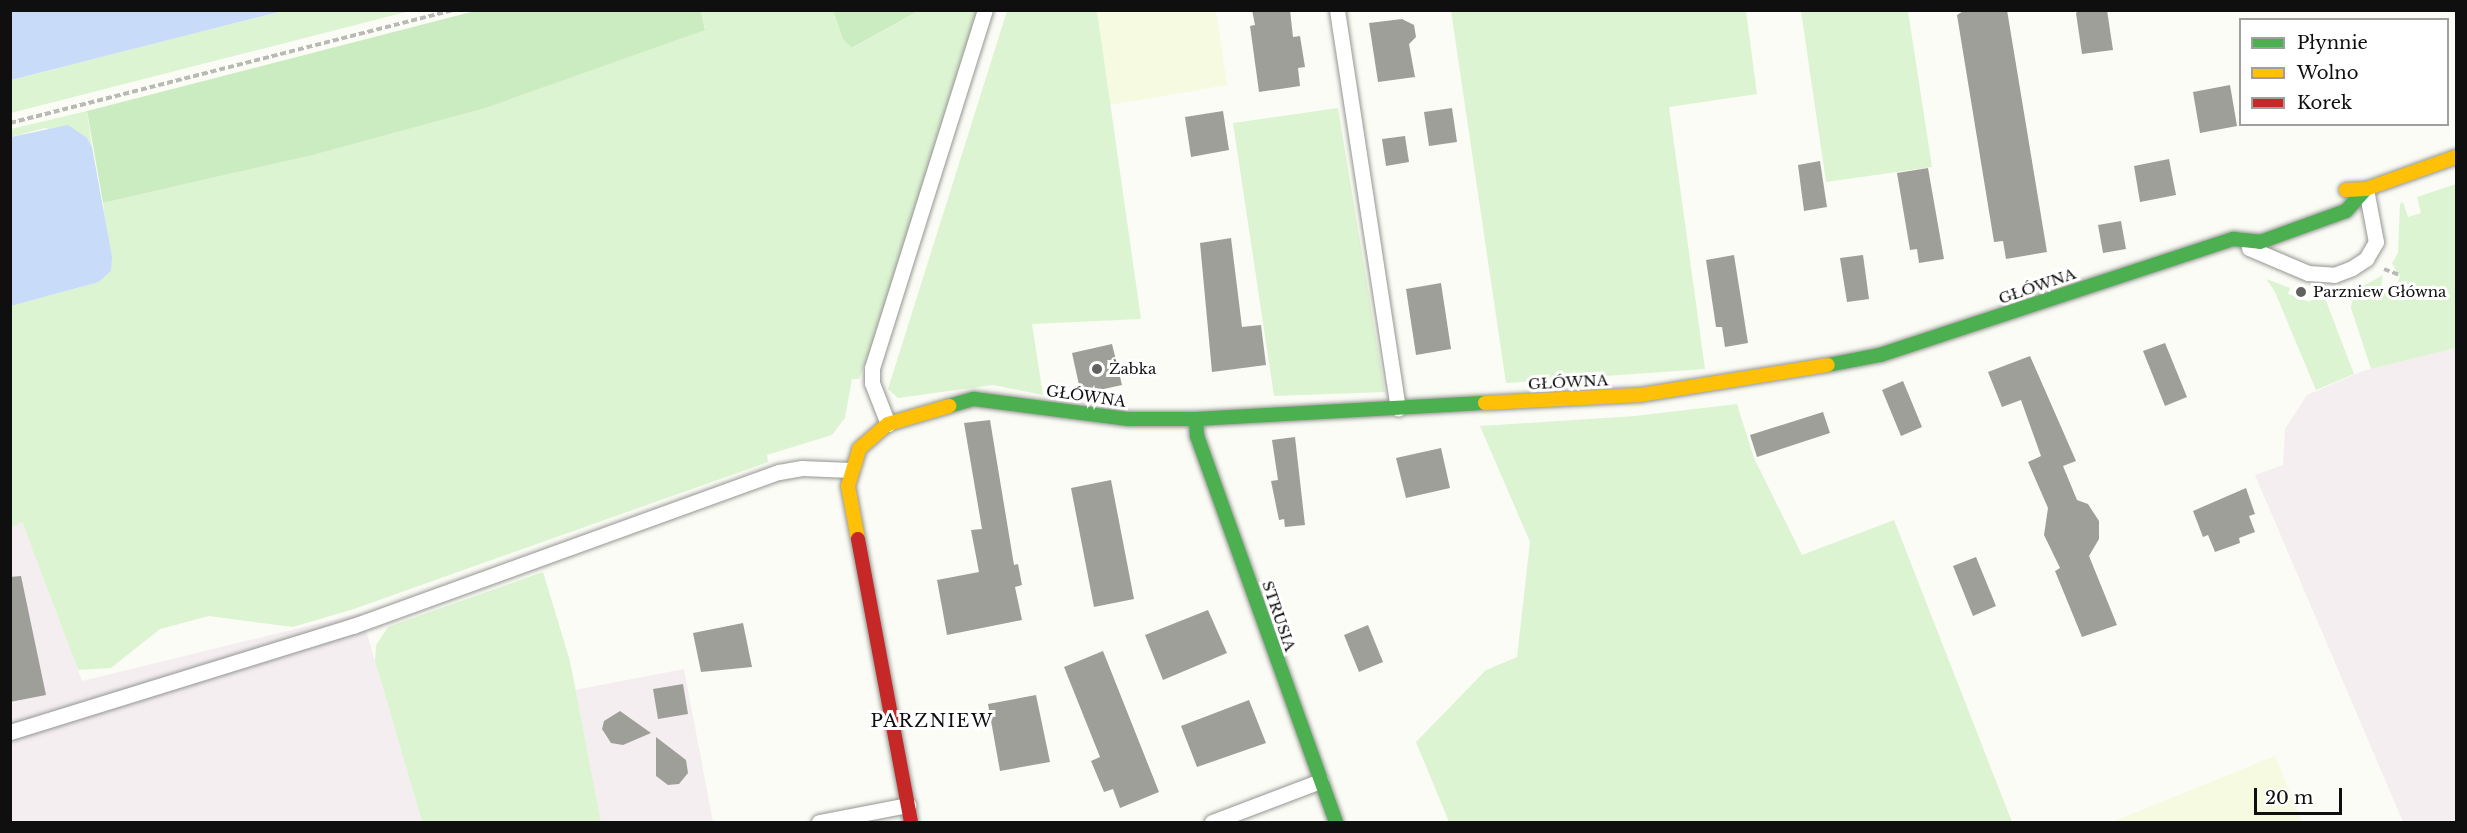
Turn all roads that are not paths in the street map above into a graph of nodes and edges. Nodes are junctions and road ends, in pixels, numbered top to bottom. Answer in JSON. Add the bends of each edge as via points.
{"nodes":[{"id":1,"x":986,"y":10,"type":"edge"},
{"id":2,"x":1337,"y":10,"type":"edge"},
{"id":3,"x":2457,"y":157,"type":"edge"},
{"id":4,"x":2366,"y":189,"type":"junction"},
{"id":5,"x":2332,"y":194,"type":"dead end"},
{"id":6,"x":2245,"y":227,"type":"dead end"},
{"id":7,"x":2233,"y":239,"type":"junction"},
{"id":8,"x":1398,"y":408,"type":"junction"},
{"id":9,"x":1196,"y":418,"type":"junction"},
{"id":10,"x":888,"y":424,"type":"junction"},
{"id":11,"x":850,"y":470,"type":"junction"},
{"id":12,"x":10,"y":732,"type":"edge"},
{"id":13,"x":1320,"y":781,"type":"junction"},
{"id":14,"x":908,"y":805,"type":"junction"},
{"id":15,"x":819,"y":822,"type":"edge"},
{"id":16,"x":911,"y":822,"type":"edge"},
{"id":17,"x":1212,"y":822,"type":"edge"},
{"id":18,"x":1336,"y":822,"type":"edge"}],
"edges":[{"from":1,"to":10,"type":"lane","via":[[872,368],[872,383]]},
{"from":2,"to":8,"type":"lane"},
{"from":3,"to":4,"type":"street","name":"GŁÓWNA"},
{"from":4,"to":5,"type":"street","name":"GŁÓWNA"},
{"from":4,"to":7,"type":"street","name":"GŁÓWNA","via":[[2346,211],[2324,220],[2260,242]]},
{"from":4,"to":7,"type":"lane","via":[[2376,242],[2366,259],[2345,272],[2308,273]]},
{"from":6,"to":7,"type":"street","name":"GŁÓWNA"},
{"from":7,"to":8,"type":"street","name":"GŁÓWNA","via":[[1928,342],[1841,363],[1640,395]]},
{"from":8,"to":9,"type":"street","name":"GŁÓWNA"},
{"from":9,"to":10,"type":"street","name":"GŁÓWNA","via":[[1120,418],[985,399],[944,405]]},
{"from":9,"to":13,"type":"street","name":"STRUSIA","via":[[1197,436]]},
{"from":10,"to":11,"type":"street","name":"GŁÓWNA","via":[[867,438]]},
{"from":11,"to":12,"type":"lane","via":[[802,468],[779,472],[353,626]]},
{"from":11,"to":14,"type":"street","via":[[853,514]]},
{"from":13,"to":17,"type":"lane"},
{"from":13,"to":18,"type":"street","name":"STRUSIA"},
{"from":14,"to":15,"type":"lane"},
{"from":14,"to":16,"type":"street"}]}
